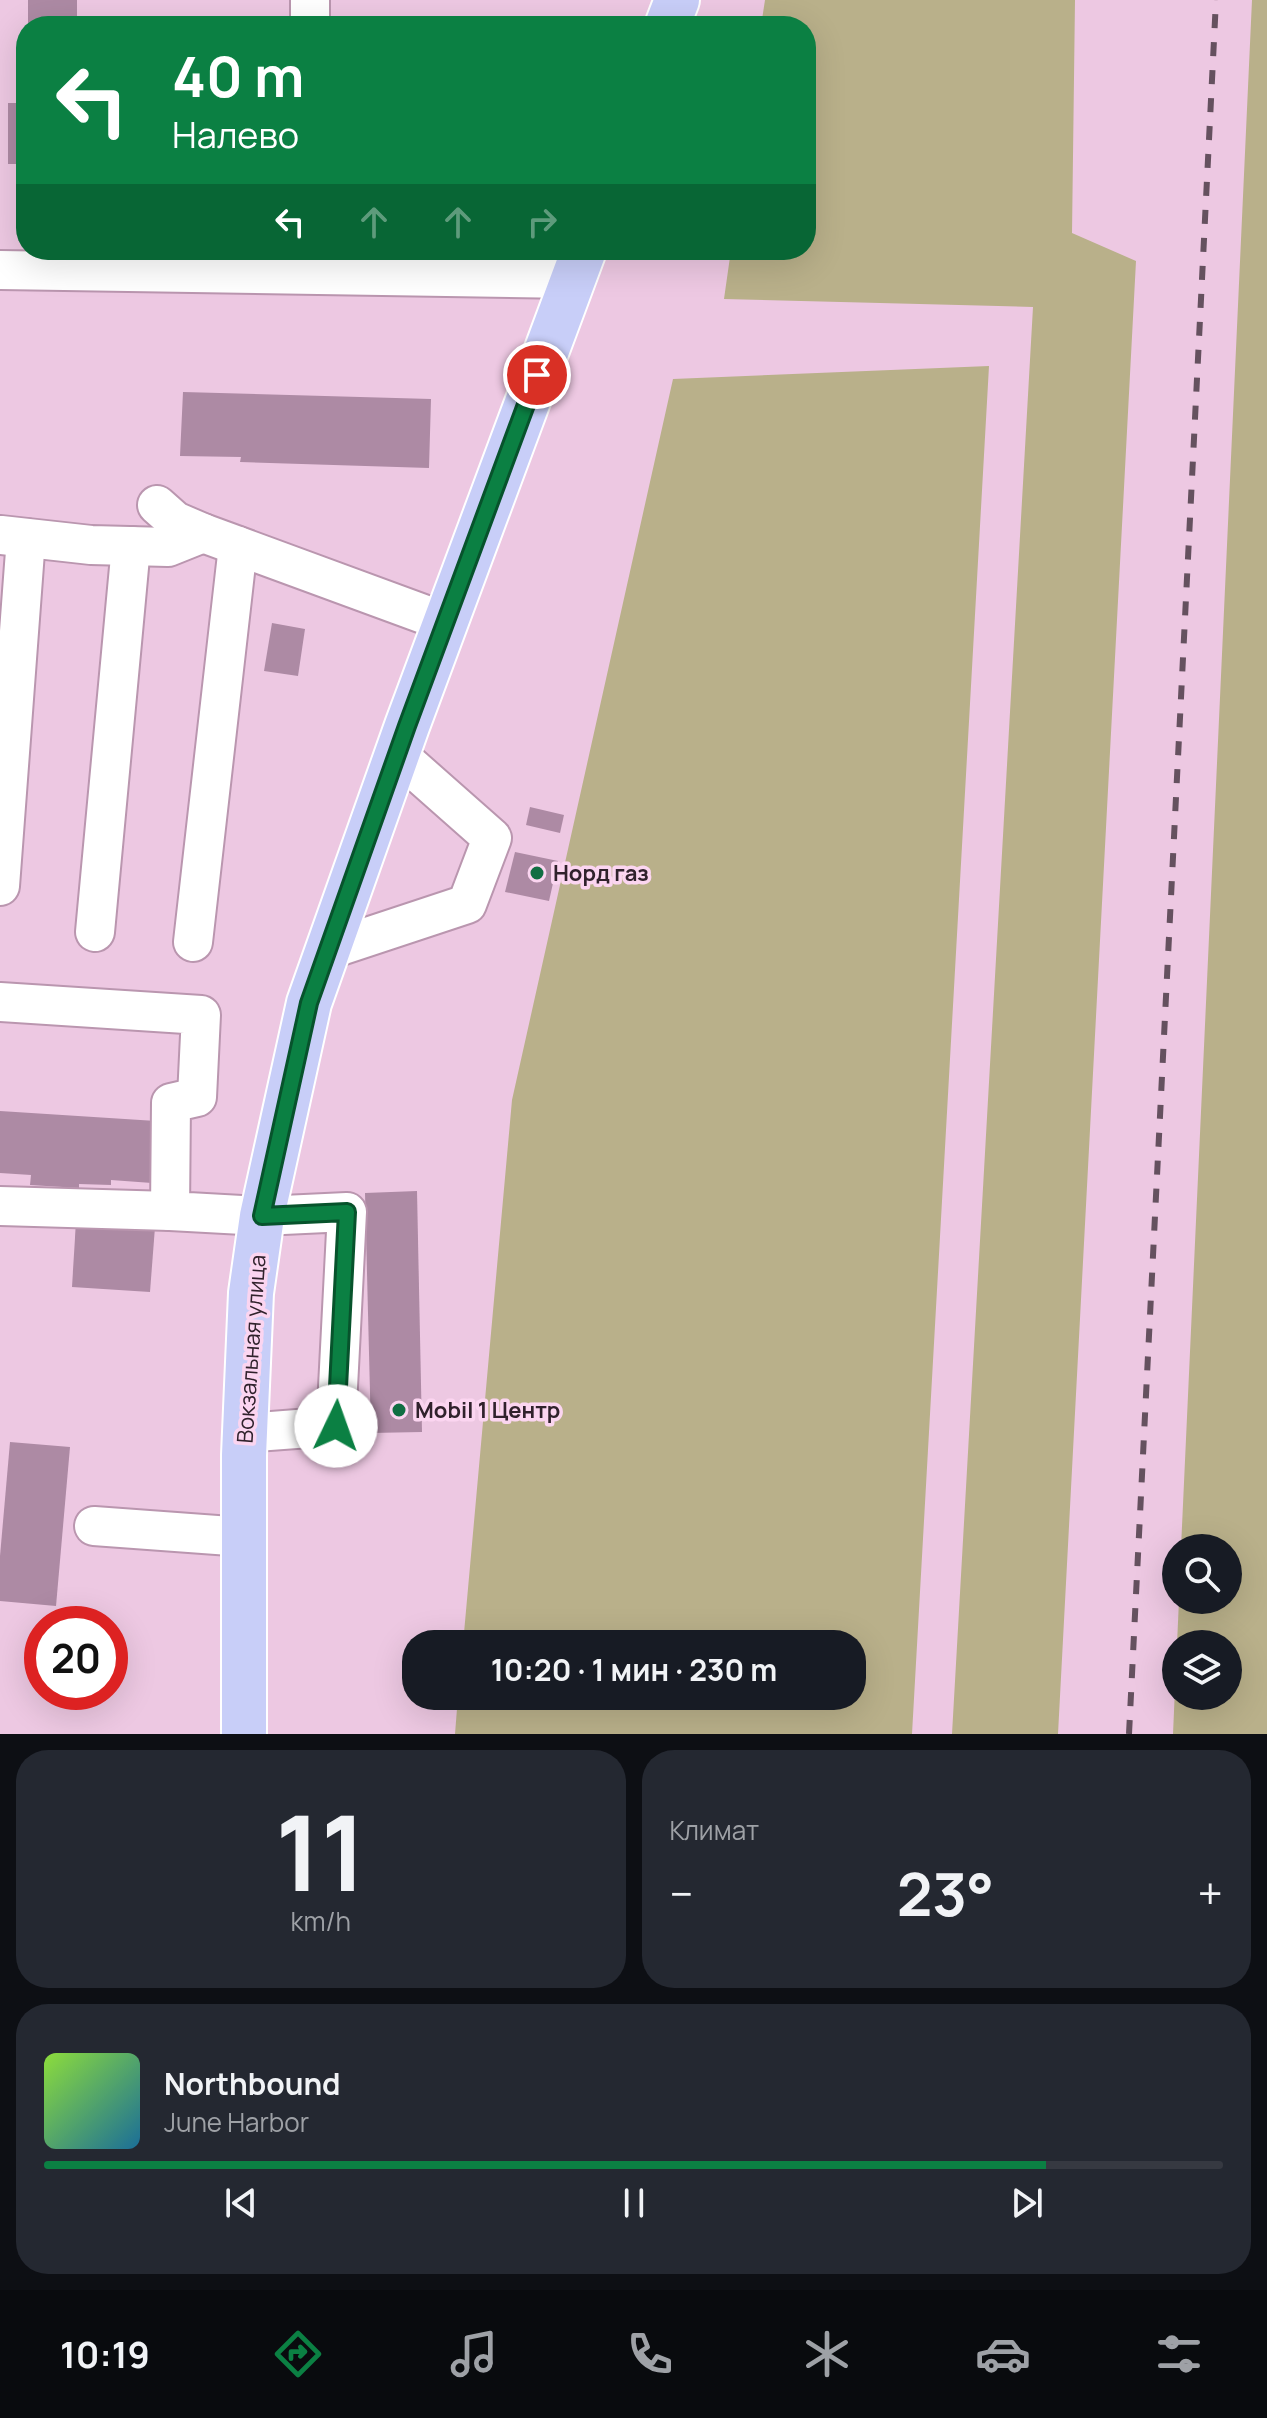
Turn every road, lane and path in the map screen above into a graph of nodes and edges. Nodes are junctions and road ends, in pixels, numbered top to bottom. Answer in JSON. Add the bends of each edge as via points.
{"nodes":[{"id":1,"x":578,"y":265,"type":"edge"},
{"id":2,"x":0,"y":270,"type":"edge"},
{"id":3,"x":157,"y":505,"type":"dead end"},
{"id":4,"x":203,"y":533,"type":"junction"},
{"id":5,"x":13,"y":536,"type":"edge"},
{"id":6,"x":131,"y":546,"type":"junction"},
{"id":7,"x":238,"y":546,"type":"junction"},
{"id":8,"x":445,"y":622,"type":"junction"},
{"id":9,"x":397,"y":754,"type":"junction"},
{"id":10,"x":0,"y":886,"type":"edge"},
{"id":11,"x":95,"y":932,"type":"dead end"},
{"id":12,"x":193,"y":942,"type":"dead end"},
{"id":13,"x":328,"y":950,"type":"junction"},
{"id":14,"x":0,"y":1002,"type":"edge"},
{"id":15,"x":0,"y":1206,"type":"edge"},
{"id":16,"x":170,"y":1211,"type":"junction"},
{"id":17,"x":262,"y":1216,"type":"junction"},
{"id":18,"x":245,"y":1433,"type":"junction"},
{"id":19,"x":94,"y":1526,"type":"dead end"},
{"id":20,"x":244,"y":1537,"type":"junction"},
{"id":21,"x":244,"y":1734,"type":"edge"}],
"edges":[{"from":1,"to":2,"type":"lane"},
{"from":1,"to":8,"type":"main road","name":"Вокзальная улица"},
{"from":3,"to":4,"type":"lane","via":[[175,521]]},
{"from":4,"to":6,"type":"lane","via":[[168,547]]},
{"from":4,"to":7,"type":"lane"},
{"from":5,"to":6,"type":"lane"},
{"from":5,"to":10,"type":"lane"},
{"from":6,"to":11,"type":"lane"},
{"from":7,"to":8,"type":"lane"},
{"from":7,"to":12,"type":"lane"},
{"from":8,"to":9,"type":"main road","name":"Вокзальная улица"},
{"from":9,"to":13,"type":"main road","name":"Вокзальная улица"},
{"from":9,"to":13,"type":"lane","via":[[492,838],[467,904]]},
{"from":13,"to":17,"type":"main road","name":"Вокзальная улица","via":[[309,1003]]},
{"from":14,"to":16,"type":"lane","via":[[201,1015],[197,1097],[171,1103]]},
{"from":15,"to":16,"type":"lane"},
{"from":16,"to":17,"type":"lane"},
{"from":17,"to":18,"type":"main road","name":"Вокзальная улица","via":[[251,1293]]},
{"from":17,"to":18,"type":"lane","via":[[347,1212],[336,1426]]},
{"from":18,"to":20,"type":"main road","name":"Вокзальная улица"},
{"from":19,"to":20,"type":"lane"},
{"from":20,"to":21,"type":"main road","name":"Вокзальная улица"}]}
